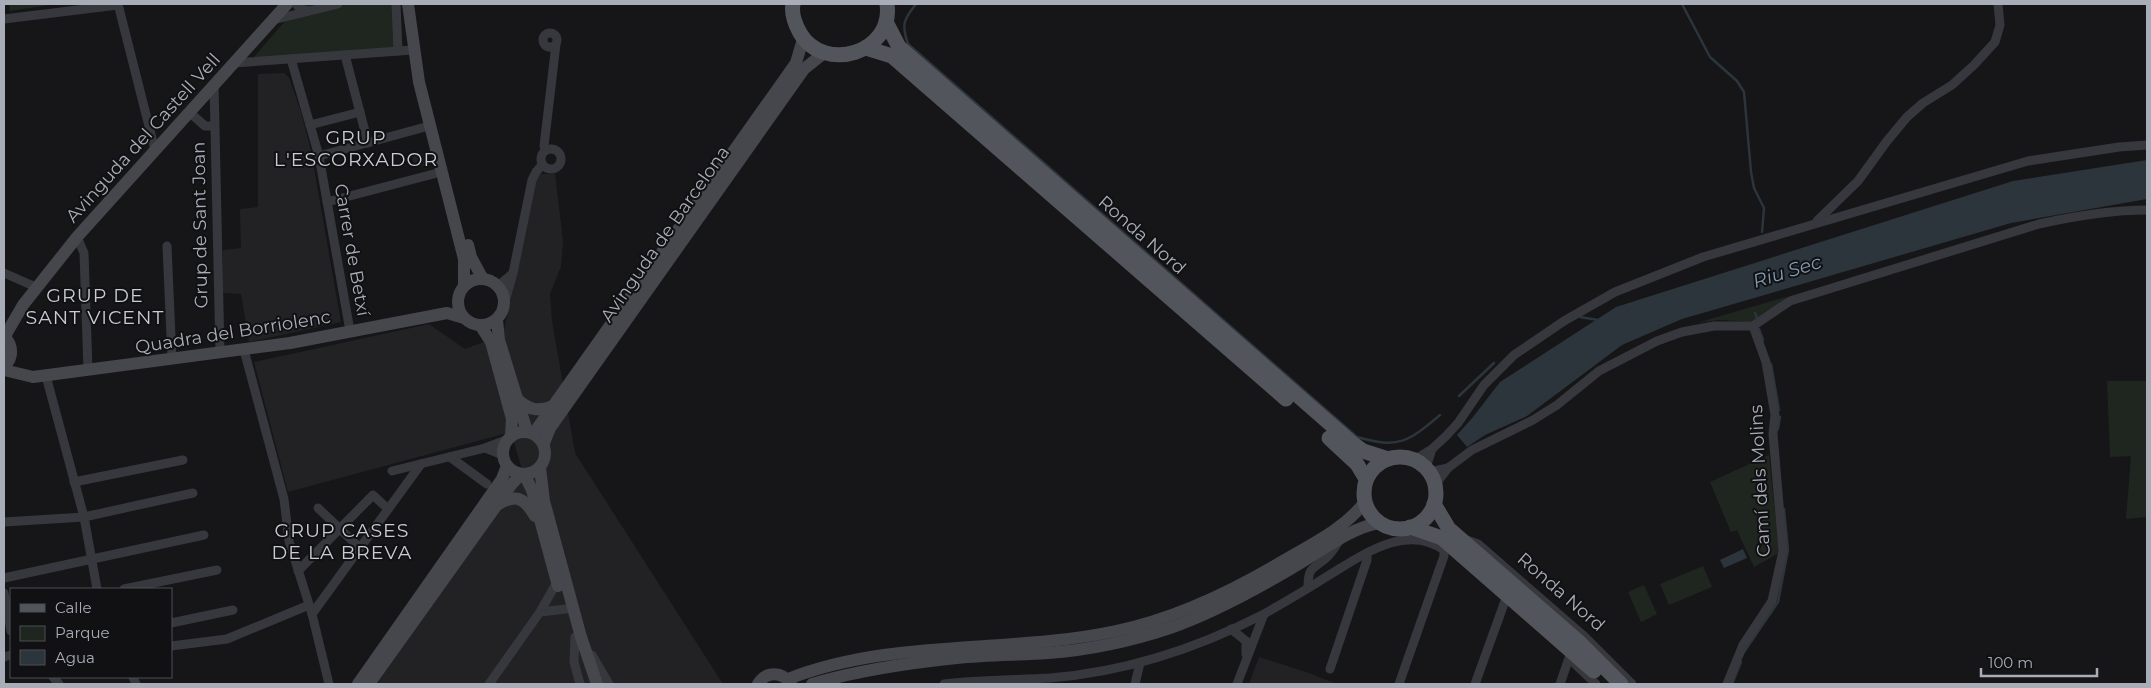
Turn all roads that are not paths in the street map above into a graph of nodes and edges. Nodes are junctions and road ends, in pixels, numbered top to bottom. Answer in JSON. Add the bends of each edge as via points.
{"nodes":[{"id":1,"x":118,"y":4,"type":"edge"},
{"id":2,"x":287,"y":4,"type":"edge"},
{"id":3,"x":296,"y":4,"type":"edge"},
{"id":4,"x":338,"y":4,"type":"edge"},
{"id":5,"x":396,"y":4,"type":"edge"},
{"id":6,"x":408,"y":4,"type":"edge"},
{"id":7,"x":416,"y":4,"type":"edge"},
{"id":8,"x":793,"y":4,"type":"edge"},
{"id":9,"x":887,"y":4,"type":"edge"},
{"id":10,"x":1998,"y":4,"type":"edge"},
{"id":11,"x":308,"y":11,"type":"junction"},
{"id":12,"x":4,"y":19,"type":"edge"},
{"id":13,"x":272,"y":21,"type":"junction"},
{"id":14,"x":886,"y":22,"type":"junction"},
{"id":15,"x":803,"y":39,"type":"junction"},
{"id":16,"x":552,"y":46,"type":"dead end"},
{"id":17,"x":866,"y":48,"type":"junction"},
{"id":18,"x":413,"y":50,"type":"junction"},
{"id":19,"x":398,"y":51,"type":"junction"},
{"id":20,"x":824,"y":53,"type":"junction"},
{"id":21,"x":345,"y":55,"type":"junction"},
{"id":22,"x":292,"y":59,"type":"junction"},
{"id":23,"x":234,"y":63,"type":"junction"},
{"id":24,"x":214,"y":84,"type":"junction"},
{"id":25,"x":189,"y":112,"type":"junction"},
{"id":26,"x":360,"y":112,"type":"junction"},
{"id":27,"x":310,"y":125,"type":"junction"},
{"id":28,"x":214,"y":126,"type":"junction"},
{"id":29,"x":429,"y":126,"type":"junction"},
{"id":30,"x":368,"y":143,"type":"junction"},
{"id":31,"x":2147,"y":145,"type":"edge"},
{"id":32,"x":155,"y":150,"type":"junction"},
{"id":33,"x":546,"y":150,"type":"junction"},
{"id":34,"x":319,"y":156,"type":"junction"},
{"id":35,"x":542,"y":165,"type":"junction"},
{"id":36,"x":441,"y":172,"type":"junction"},
{"id":37,"x":327,"y":202,"type":"junction"},
{"id":38,"x":2147,"y":210,"type":"edge"},
{"id":39,"x":1815,"y":223,"type":"junction"},
{"id":40,"x":77,"y":237,"type":"junction"},
{"id":41,"x":167,"y":246,"type":"dead end"},
{"id":42,"x":513,"y":272,"type":"junction"},
{"id":43,"x":4,"y":273,"type":"edge"},
{"id":44,"x":482,"y":279,"type":"junction"},
{"id":45,"x":464,"y":286,"type":"junction"},
{"id":46,"x":498,"y":286,"type":"junction"},
{"id":47,"x":38,"y":288,"type":"junction"},
{"id":48,"x":458,"y":301,"type":"junction"},
{"id":49,"x":447,"y":313,"type":"junction"},
{"id":50,"x":500,"y":314,"type":"junction"},
{"id":51,"x":464,"y":318,"type":"junction"},
{"id":52,"x":480,"y":326,"type":"junction"},
{"id":53,"x":1753,"y":326,"type":"junction"},
{"id":54,"x":350,"y":331,"type":"junction"},
{"id":55,"x":6,"y":338,"type":"edge"},
{"id":56,"x":244,"y":350,"type":"junction"},
{"id":57,"x":220,"y":353,"type":"junction"},
{"id":58,"x":172,"y":359,"type":"junction"},
{"id":59,"x":7,"y":362,"type":"edge"},
{"id":60,"x":4,"y":370,"type":"edge"},
{"id":61,"x":88,"y":370,"type":"junction"},
{"id":62,"x":23,"y":374,"type":"junction"},
{"id":63,"x":46,"y":376,"type":"junction"},
{"id":64,"x":517,"y":399,"type":"junction"},
{"id":65,"x":555,"y":405,"type":"junction"},
{"id":66,"x":530,"y":432,"type":"junction"},
{"id":67,"x":509,"y":438,"type":"junction"},
{"id":68,"x":544,"y":443,"type":"junction"},
{"id":69,"x":485,"y":448,"type":"junction"},
{"id":70,"x":1432,"y":449,"type":"junction"},
{"id":71,"x":450,"y":457,"type":"junction"},
{"id":72,"x":1388,"y":459,"type":"junction"},
{"id":73,"x":183,"y":460,"type":"dead end"},
{"id":74,"x":505,"y":460,"type":"junction"},
{"id":75,"x":421,"y":464,"type":"junction"},
{"id":76,"x":540,"y":468,"type":"junction"},
{"id":77,"x":1448,"y":468,"type":"junction"},
{"id":78,"x":392,"y":471,"type":"dead end"},
{"id":79,"x":1426,"y":471,"type":"junction"},
{"id":80,"x":522,"y":474,"type":"junction"},
{"id":81,"x":1366,"y":479,"type":"junction"},
{"id":82,"x":74,"y":482,"type":"junction"},
{"id":83,"x":486,"y":484,"type":"dead end"},
{"id":84,"x":193,"y":493,"type":"dead end"},
{"id":85,"x":1365,"y":502,"type":"junction"},
{"id":86,"x":1434,"y":504,"type":"junction"},
{"id":87,"x":496,"y":506,"type":"junction"},
{"id":88,"x":318,"y":508,"type":"dead end"},
{"id":89,"x":388,"y":509,"type":"junction"},
{"id":90,"x":84,"y":517,"type":"junction"},
{"id":91,"x":4,"y":522,"type":"edge"},
{"id":92,"x":540,"y":522,"type":"junction"},
{"id":93,"x":1379,"y":523,"type":"junction"},
{"id":94,"x":1410,"y":527,"type":"junction"},
{"id":95,"x":339,"y":529,"type":"junction"},
{"id":96,"x":204,"y":535,"type":"dead end"},
{"id":97,"x":1459,"y":537,"type":"junction"},
{"id":98,"x":1339,"y":540,"type":"junction"},
{"id":99,"x":360,"y":548,"type":"junction"},
{"id":100,"x":1367,"y":552,"type":"junction"},
{"id":101,"x":1468,"y":559,"type":"junction"},
{"id":102,"x":92,"y":560,"type":"junction"},
{"id":103,"x":217,"y":570,"type":"dead end"},
{"id":104,"x":298,"y":571,"type":"junction"},
{"id":105,"x":4,"y":578,"type":"edge"},
{"id":106,"x":557,"y":582,"type":"junction"},
{"id":107,"x":97,"y":588,"type":"edge"},
{"id":108,"x":129,"y":588,"type":"edge"},
{"id":109,"x":1308,"y":588,"type":"junction"},
{"id":110,"x":4,"y":593,"type":"edge"},
{"id":111,"x":1505,"y":601,"type":"junction"},
{"id":112,"x":309,"y":605,"type":"junction"},
{"id":113,"x":566,"y":609,"type":"junction"},
{"id":114,"x":233,"y":610,"type":"dead end"},
{"id":115,"x":540,"y":612,"type":"junction"},
{"id":116,"x":312,"y":614,"type":"junction"},
{"id":117,"x":1264,"y":614,"type":"junction"},
{"id":118,"x":1250,"y":620,"type":"junction"},
{"id":119,"x":172,"y":623,"type":"edge"},
{"id":120,"x":10,"y":626,"type":"edge"},
{"id":121,"x":1232,"y":629,"type":"junction"},
{"id":122,"x":1256,"y":633,"type":"junction"},
{"id":123,"x":578,"y":637,"type":"junction"},
{"id":124,"x":1246,"y":641,"type":"junction"},
{"id":125,"x":172,"y":646,"type":"edge"},
{"id":126,"x":1246,"y":657,"type":"junction"},
{"id":127,"x":1569,"y":658,"type":"junction"},
{"id":128,"x":1140,"y":662,"type":"junction"},
{"id":129,"x":1330,"y":668,"type":"dead end"},
{"id":130,"x":1051,"y":681,"type":"edge"},
{"id":131,"x":790,"y":682,"type":"edge"},
{"id":132,"x":969,"y":683,"type":"edge"},
{"id":133,"x":329,"y":684,"type":"edge"},
{"id":134,"x":358,"y":684,"type":"edge"},
{"id":135,"x":369,"y":684,"type":"edge"},
{"id":136,"x":489,"y":684,"type":"edge"},
{"id":137,"x":580,"y":684,"type":"edge"},
{"id":138,"x":590,"y":684,"type":"edge"},
{"id":139,"x":597,"y":684,"type":"edge"},
{"id":140,"x":609,"y":684,"type":"edge"},
{"id":141,"x":758,"y":684,"type":"edge"},
{"id":142,"x":812,"y":684,"type":"edge"},
{"id":143,"x":944,"y":684,"type":"edge"},
{"id":144,"x":1135,"y":684,"type":"edge"},
{"id":145,"x":1237,"y":684,"type":"edge"},
{"id":146,"x":1399,"y":684,"type":"edge"},
{"id":147,"x":1475,"y":684,"type":"edge"},
{"id":148,"x":1560,"y":684,"type":"edge"},
{"id":149,"x":1596,"y":684,"type":"edge"},
{"id":150,"x":1607,"y":684,"type":"edge"},
{"id":151,"x":1621,"y":684,"type":"edge"},
{"id":152,"x":1632,"y":684,"type":"edge"},
{"id":153,"x":1727,"y":684,"type":"edge"}],
"edges":[{"from":1,"to":12,"type":"street"},
{"from":1,"to":32,"type":"street"},
{"from":2,"to":13,"type":"main road","name":"Avinguda del Castell Vell"},
{"from":3,"to":11,"type":"street"},
{"from":4,"to":11,"type":"street"},
{"from":5,"to":19,"type":"street"},
{"from":6,"to":18,"type":"main road"},
{"from":7,"to":44,"type":"main road","via":[[423,68],[436,125],[471,257]]},
{"from":8,"to":15,"type":"main road","via":[[796,26]]},
{"from":9,"to":14,"type":"main road"},
{"from":10,"to":39,"type":"street","via":[[2000,25],[1995,42],[1952,85],[1907,117],[1858,181]]},
{"from":11,"to":13,"type":"street"},
{"from":13,"to":23,"type":"main road","name":"Avinguda del Castell Vell"},
{"from":14,"to":17,"type":"main road"},
{"from":14,"to":72,"type":"main road","name":"Ronda Nord","via":[[899,47],[1350,442],[1363,451]]},
{"from":15,"to":20,"type":"main road"},
{"from":15,"to":65,"type":"main road","name":"Avinguda de Barcelona","via":[[796,63]]},
{"from":16,"to":33,"type":"street"},
{"from":17,"to":20,"type":"main road","via":[[840,56]]},
{"from":17,"to":81,"type":"main road","name":"Ronda Nord","via":[[892,56],[1344,450]]},
{"from":18,"to":19,"type":"street"},
{"from":18,"to":29,"type":"main road"},
{"from":19,"to":21,"type":"street"},
{"from":20,"to":68,"type":"main road","name":"Avinguda de Barcelona","via":[[804,69],[555,420]]},
{"from":21,"to":22,"type":"street"},
{"from":21,"to":26,"type":"street"},
{"from":22,"to":23,"type":"street"},
{"from":22,"to":27,"type":"street","name":"Carrer de Betxí"},
{"from":23,"to":24,"type":"main road","name":"Avinguda del Castell Vell"},
{"from":24,"to":25,"type":"main road","name":"Avinguda del Castell Vell"},
{"from":24,"to":28,"type":"street","name":"Grup de Sant Joan"},
{"from":25,"to":28,"type":"street","name":"Grup de Sant Joan","via":[[204,126]]},
{"from":25,"to":32,"type":"main road","name":"Avinguda del Castell Vell"},
{"from":26,"to":27,"type":"street"},
{"from":26,"to":30,"type":"street"},
{"from":27,"to":34,"type":"street","name":"Carrer de Betxí"},
{"from":28,"to":57,"type":"street","name":"Grup de Sant Joan"},
{"from":29,"to":30,"type":"street"},
{"from":29,"to":36,"type":"main road"},
{"from":30,"to":34,"type":"street"},
{"from":31,"to":39,"type":"street","via":[[2028,161]]},
{"from":32,"to":40,"type":"main road","name":"Avinguda del Castell Vell"},
{"from":33,"to":35,"type":"street","via":[[540,160]]},
{"from":33,"to":35,"type":"street","via":[[557,150],[561,164],[548,170]]},
{"from":34,"to":37,"type":"street","name":"Carrer de Betxí"},
{"from":35,"to":42,"type":"street","via":[[532,180]]},
{"from":36,"to":37,"type":"street"},
{"from":36,"to":45,"type":"main road","via":[[464,259]]},
{"from":37,"to":54,"type":"street","name":"Carrer de Betxí"},
{"from":38,"to":53,"type":"street","via":[[2080,215],[2039,224],[1790,301]]},
{"from":39,"to":70,"type":"street","via":[[1703,257],[1624,288],[1564,321],[1514,355],[1484,385],[1458,423]]},
{"from":40,"to":47,"type":"main road","name":"Avinguda del Castell Vell"},
{"from":40,"to":61,"type":"street","via":[[84,253]]},
{"from":41,"to":58,"type":"street"},
{"from":42,"to":46,"type":"street"},
{"from":42,"to":50,"type":"street"},
{"from":43,"to":47,"type":"street"},
{"from":44,"to":45,"type":"main road"},
{"from":44,"to":46,"type":"main road"},
{"from":45,"to":48,"type":"main road"},
{"from":46,"to":50,"type":"main road","via":[[504,296]]},
{"from":47,"to":55,"type":"main road","name":"Avinguda del Castell Vell"},
{"from":48,"to":49,"type":"main road"},
{"from":48,"to":51,"type":"main road"},
{"from":49,"to":51,"type":"main road","name":"Quadra del Borriolenc"},
{"from":49,"to":54,"type":"main road","name":"Quadra del Borriolenc"},
{"from":50,"to":52,"type":"main road","via":[[489,324]]},
{"from":50,"to":64,"type":"main road","via":[[499,340]]},
{"from":51,"to":52,"type":"main road"},
{"from":52,"to":67,"type":"main road","via":[[491,342],[512,419]]},
{"from":53,"to":77,"type":"street","via":[[1714,326],[1656,341],[1599,371],[1557,405],[1472,450]]},
{"from":53,"to":153,"type":"street","name":"Camí dels Molins","via":[[1766,362],[1775,415],[1773,434],[1783,551],[1772,601],[1743,645]]},
{"from":54,"to":56,"type":"main road","name":"Quadra del Borriolenc"},
{"from":55,"to":59,"type":"main road"},
{"from":56,"to":57,"type":"main road","name":"Quadra del Borriolenc"},
{"from":56,"to":104,"type":"street","via":[[284,499]]},
{"from":57,"to":58,"type":"main road","name":"Quadra del Borriolenc"},
{"from":58,"to":61,"type":"main road","name":"Quadra del Borriolenc"},
{"from":59,"to":62,"type":"main road"},
{"from":60,"to":62,"type":"main road","name":"Quadra del Borriolenc"},
{"from":61,"to":63,"type":"main road","name":"Quadra del Borriolenc"},
{"from":62,"to":63,"type":"main road","name":"Quadra del Borriolenc"},
{"from":63,"to":82,"type":"street"},
{"from":64,"to":65,"type":"main road","via":[[535,411]]},
{"from":64,"to":66,"type":"main road"},
{"from":65,"to":66,"type":"main road","name":"Avinguda de Barcelona"},
{"from":66,"to":67,"type":"main road"},
{"from":66,"to":68,"type":"main road"},
{"from":67,"to":69,"type":"street"},
{"from":67,"to":74,"type":"main road"},
{"from":68,"to":76,"type":"main road","via":[[546,458]]},
{"from":69,"to":71,"type":"street"},
{"from":69,"to":74,"type":"street"},
{"from":70,"to":79,"type":"street"},
{"from":70,"to":79,"type":"street"},
{"from":71,"to":75,"type":"street"},
{"from":71,"to":83,"type":"street"},
{"from":72,"to":79,"type":"main road","via":[[1401,457]]},
{"from":72,"to":81,"type":"main road","via":[[1375,467]]},
{"from":73,"to":82,"type":"street"},
{"from":74,"to":80,"type":"main road"},
{"from":74,"to":134,"type":"main road","via":[[502,479]]},
{"from":75,"to":78,"type":"street"},
{"from":75,"to":89,"type":"street"},
{"from":76,"to":80,"type":"main road","via":[[533,473]]},
{"from":76,"to":123,"type":"main road","via":[[544,501]]},
{"from":77,"to":79,"type":"street"},
{"from":77,"to":79,"type":"street"},
{"from":79,"to":86,"type":"main road"},
{"from":80,"to":87,"type":"main road"},
{"from":80,"to":92,"type":"main road","via":[[532,490]]},
{"from":81,"to":85,"type":"main road"},
{"from":82,"to":90,"type":"street"},
{"from":84,"to":90,"type":"street"},
{"from":85,"to":93,"type":"main road","via":[[1369,514]]},
{"from":85,"to":131,"type":"main road","via":[[1350,520],[1256,577],[1206,602],[1167,616],[1117,631],[1082,637],[957,647],[841,663]]},
{"from":86,"to":94,"type":"main road","via":[[1426,518]]},
{"from":86,"to":97,"type":"main road","name":"Ronda Nord","via":[[1449,529]]},
{"from":87,"to":92,"type":"main road","via":[[507,499],[519,499],[528,504]]},
{"from":87,"to":135,"type":"main road"},
{"from":88,"to":95,"type":"street"},
{"from":89,"to":95,"type":"street","via":[[373,494]]},
{"from":89,"to":99,"type":"street"},
{"from":90,"to":91,"type":"street"},
{"from":90,"to":102,"type":"street"},
{"from":92,"to":106,"type":"main road"},
{"from":93,"to":94,"type":"main road","via":[[1396,529]]},
{"from":93,"to":98,"type":"main road","via":[[1356,530]]},
{"from":94,"to":101,"type":"main road","name":"Ronda Nord","via":[[1442,538]]},
{"from":95,"to":99,"type":"street"},
{"from":95,"to":104,"type":"street"},
{"from":96,"to":102,"type":"street"},
{"from":97,"to":151,"type":"main road","name":"Ronda Nord","via":[[1580,643]]},
{"from":97,"to":152,"type":"street","name":"Ronda Nord","via":[[1478,544],[1504,566],[1597,648]]},
{"from":98,"to":109,"type":"street","via":[[1327,557],[1312,568]]},
{"from":98,"to":142,"type":"main road","via":[[1261,587],[1210,612],[1170,628],[1120,642],[1049,653],[907,664]]},
{"from":99,"to":116,"type":"street"},
{"from":100,"to":109,"type":"street"},
{"from":100,"to":129,"type":"street","via":[[1368,560]]},
{"from":100,"to":146,"type":"street","via":[[1406,540],[1424,540],[1444,550]]},
{"from":101,"to":111,"type":"street","name":"Ronda Nord","via":[[1473,573]]},
{"from":101,"to":150,"type":"main road","name":"Ronda Nord"},
{"from":102,"to":105,"type":"street"},
{"from":102,"to":107,"type":"street"},
{"from":103,"to":108,"type":"street"},
{"from":104,"to":112,"type":"street"},
{"from":106,"to":113,"type":"main road"},
{"from":106,"to":115,"type":"street"},
{"from":109,"to":117,"type":"street"},
{"from":110,"to":120,"type":"street"},
{"from":111,"to":127,"type":"street","name":"Ronda Nord"},
{"from":111,"to":147,"type":"street"},
{"from":112,"to":116,"type":"street"},
{"from":112,"to":125,"type":"street","via":[[228,639]]},
{"from":113,"to":115,"type":"street"},
{"from":113,"to":123,"type":"main road"},
{"from":114,"to":119,"type":"street"},
{"from":115,"to":136,"type":"street"},
{"from":116,"to":133,"type":"street"},
{"from":117,"to":118,"type":"street"},
{"from":117,"to":122,"type":"street"},
{"from":118,"to":121,"type":"street"},
{"from":118,"to":122,"type":"street"},
{"from":118,"to":124,"type":"street"},
{"from":121,"to":124,"type":"street"},
{"from":121,"to":128,"type":"street","via":[[1176,652]]},
{"from":122,"to":126,"type":"street"},
{"from":123,"to":137,"type":"street","via":[[574,662]]},
{"from":123,"to":138,"type":"main road"},
{"from":123,"to":139,"type":"main road"},
{"from":123,"to":140,"type":"street"},
{"from":124,"to":126,"type":"street"},
{"from":126,"to":145,"type":"street"},
{"from":127,"to":148,"type":"street"},
{"from":127,"to":149,"type":"street","name":"Ronda Nord"},
{"from":128,"to":130,"type":"street"},
{"from":128,"to":144,"type":"street"},
{"from":130,"to":132,"type":"street"},
{"from":131,"to":141,"type":"main road","via":[[780,674],[770,674]]},
{"from":132,"to":143,"type":"street"}]}
